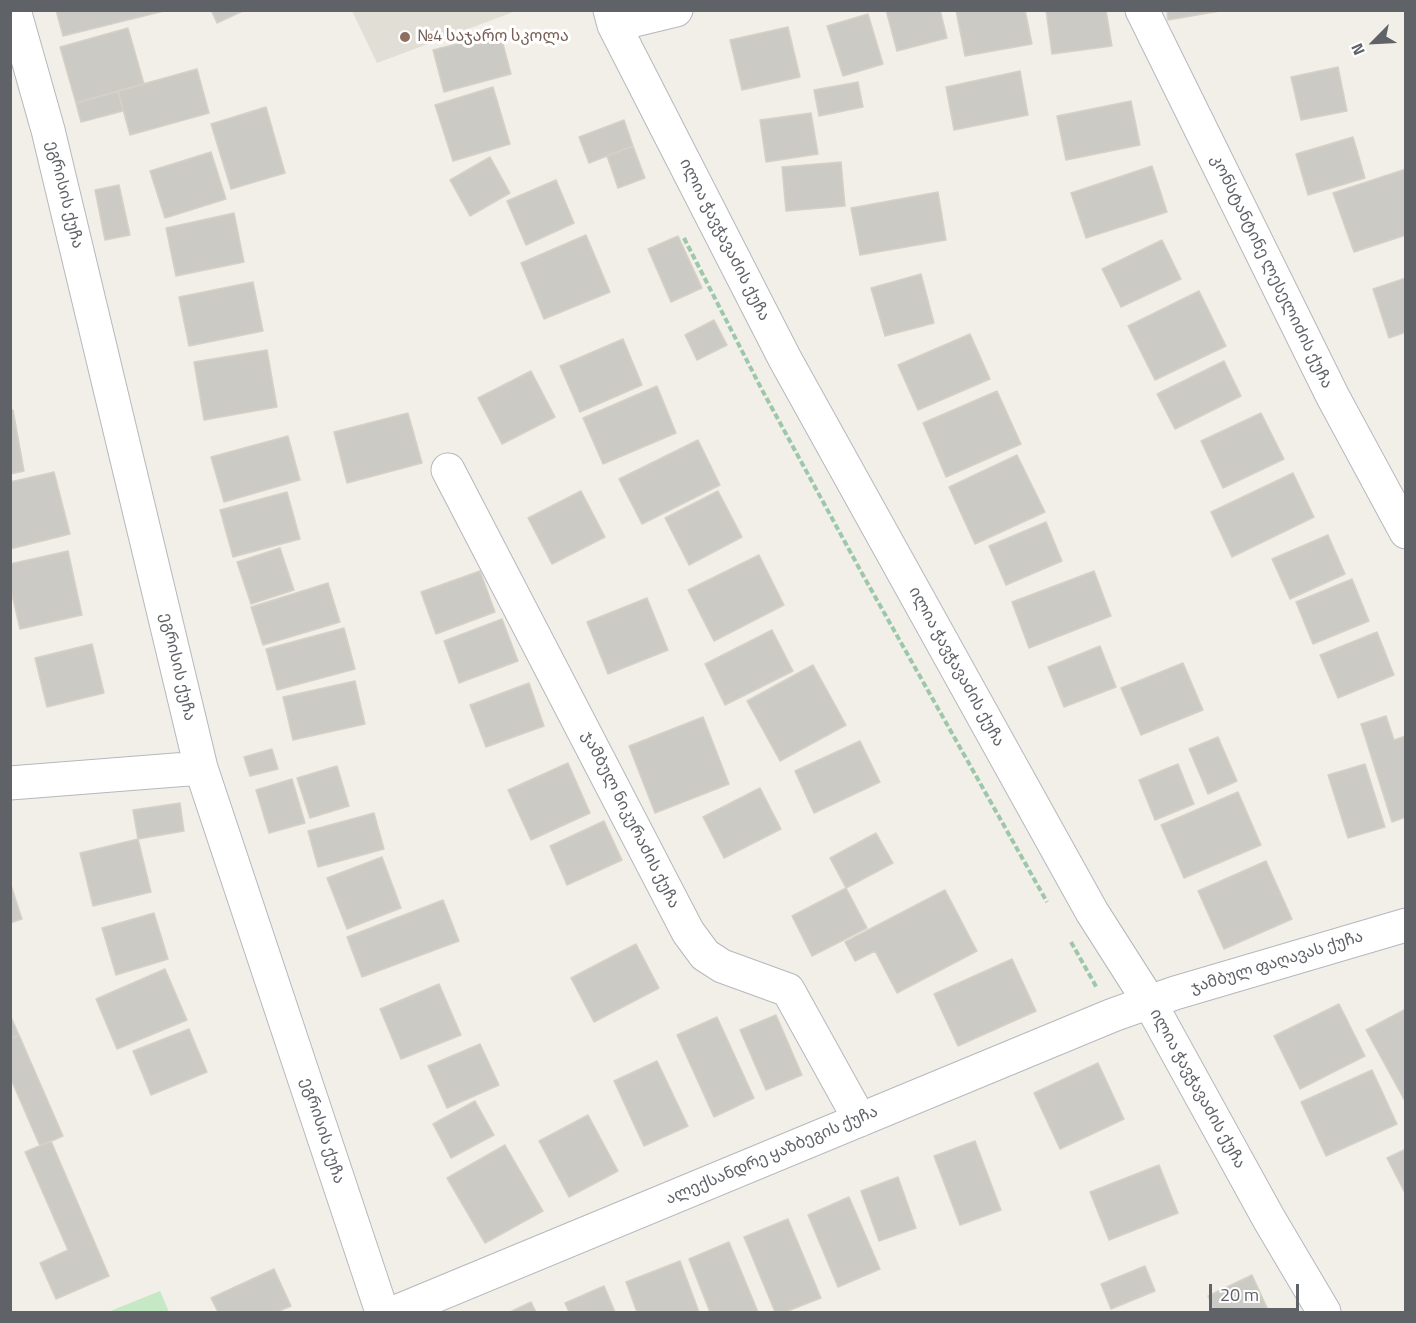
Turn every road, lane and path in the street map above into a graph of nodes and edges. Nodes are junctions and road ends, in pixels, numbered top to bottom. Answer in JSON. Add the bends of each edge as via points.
{"nodes":[{"id":1,"x":14,"y":10,"type":"edge"},
{"id":2,"x":676,"y":10,"type":"edge"},
{"id":3,"x":1142,"y":10,"type":"edge"},
{"id":4,"x":612,"y":18,"type":"edge"},
{"id":5,"x":448,"y":470,"type":"dead end"},
{"id":6,"x":1406,"y":532,"type":"edge"},
{"id":7,"x":201,"y":768,"type":"junction"},
{"id":8,"x":10,"y":783,"type":"edge"},
{"id":9,"x":1406,"y":925,"type":"edge"},
{"id":10,"x":1150,"y":1003,"type":"junction"},
{"id":11,"x":860,"y":1120,"type":"junction"},
{"id":12,"x":382,"y":1312,"type":"edge"},
{"id":13,"x":396,"y":1312,"type":"edge"},
{"id":14,"x":1324,"y":1312,"type":"edge"}],
"edges":[{"from":1,"to":7,"type":"street","name":"ეგრისის ქუჩა","via":[[54,153]]},
{"from":2,"to":4,"type":"street"},
{"from":3,"to":6,"type":"street","name":"კონსტანტინე ლესელიძის ქუჩა","via":[[1333,397]]},
{"from":4,"to":10,"type":"street","name":"ილია ჭავჭავაძის ქუჩა","via":[[785,359],[1092,912]]},
{"from":5,"to":11,"type":"street","name":"ჯამბულ ნიკურაძის ქუჩა","via":[[688,932],[705,955],[722,966],[788,990]]},
{"from":7,"to":8,"type":"street"},
{"from":7,"to":12,"type":"street","name":"ეგრისის ქუჩა"},
{"from":9,"to":10,"type":"street","name":"ჯამბულ ფაღავას ქუჩა"},
{"from":10,"to":11,"type":"street","name":"ალექსანდრე ყაზბეგის ქუჩა"},
{"from":10,"to":14,"type":"street","name":"ილია ჭავჭავაძის ქუჩა"},
{"from":11,"to":13,"type":"street","name":"ალექსანდრე ყაზბეგის ქუჩა"}]}
